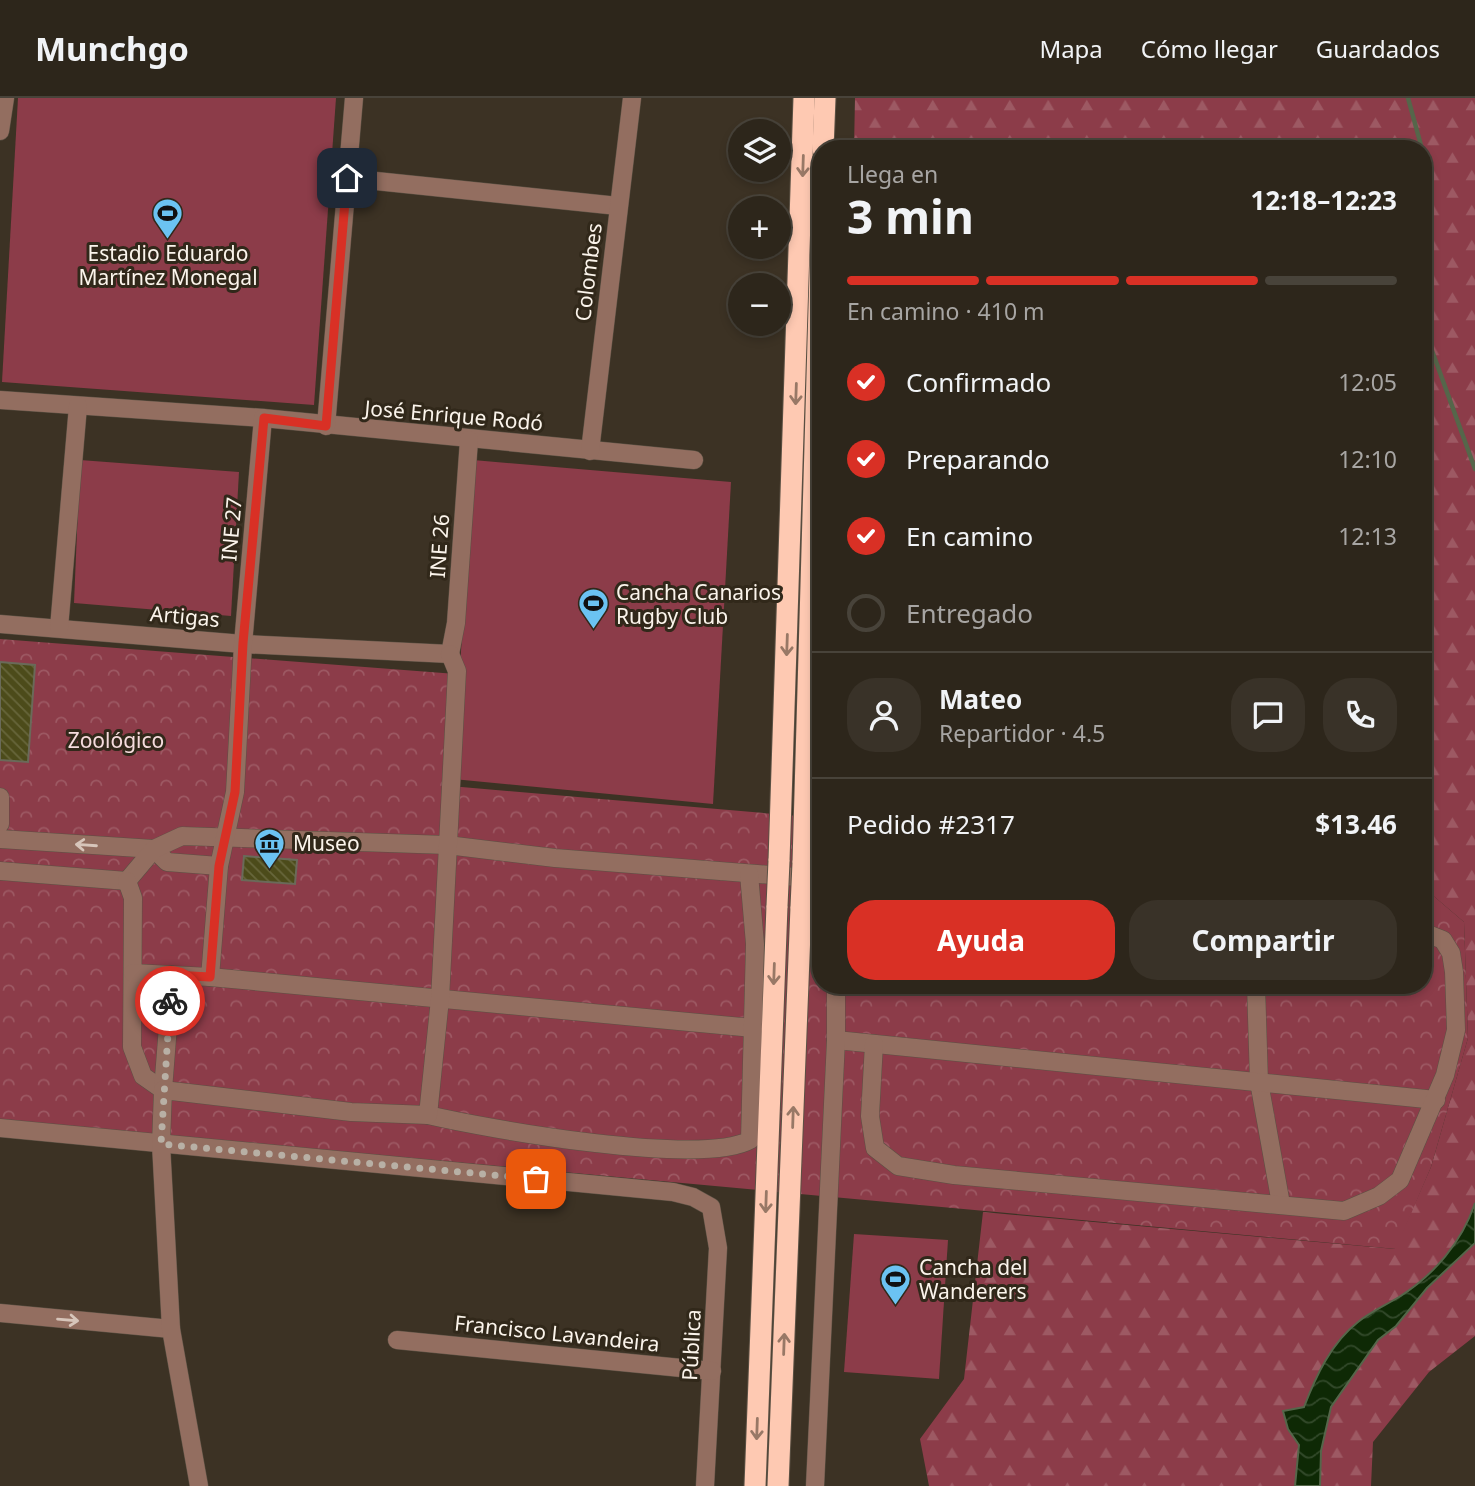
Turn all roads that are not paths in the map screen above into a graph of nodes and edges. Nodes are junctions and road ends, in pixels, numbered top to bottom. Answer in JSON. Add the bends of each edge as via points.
{"nodes":[{"id":1,"x":5,"y":98,"type":"edge"},
{"id":2,"x":354,"y":98,"type":"edge"},
{"id":3,"x":632,"y":98,"type":"edge"},
{"id":4,"x":804,"y":98,"type":"edge"},
{"id":5,"x":825,"y":98,"type":"edge"},
{"id":6,"x":0,"y":131,"type":"edge"},
{"id":7,"x":823,"y":140,"type":"edge"},
{"id":8,"x":347,"y":178,"type":"junction"},
{"id":9,"x":618,"y":206,"type":"junction"},
{"id":10,"x":0,"y":400,"type":"edge"},
{"id":11,"x":78,"y":405,"type":"junction"},
{"id":12,"x":264,"y":418,"type":"junction"},
{"id":13,"x":326,"y":426,"type":"junction"},
{"id":14,"x":469,"y":440,"type":"junction"},
{"id":15,"x":590,"y":451,"type":"junction"},
{"id":16,"x":694,"y":460,"type":"dead end"},
{"id":17,"x":812,"y":550,"type":"edge"},
{"id":18,"x":0,"y":624,"type":"edge"},
{"id":19,"x":59,"y":628,"type":"junction"},
{"id":20,"x":243,"y":643,"type":"junction"},
{"id":21,"x":450,"y":654,"type":"junction"},
{"id":22,"x":0,"y":797,"type":"edge"},
{"id":23,"x":0,"y":824,"type":"edge"},
{"id":24,"x":225,"y":837,"type":"junction"},
{"id":25,"x":0,"y":839,"type":"edge"},
{"id":26,"x":447,"y":845,"type":"junction"},
{"id":27,"x":154,"y":849,"type":"junction"},
{"id":28,"x":219,"y":866,"type":"junction"},
{"id":29,"x":0,"y":871,"type":"edge"},
{"id":30,"x":749,"y":874,"type":"junction"},
{"id":31,"x":812,"y":878,"type":"edge"},
{"id":32,"x":127,"y":881,"type":"junction"},
{"id":33,"x":1432,"y":936,"type":"edge"},
{"id":34,"x":133,"y":973,"type":"junction"},
{"id":35,"x":172,"y":975,"type":"junction"},
{"id":36,"x":210,"y":977,"type":"junction"},
{"id":37,"x":836,"y":994,"type":"edge"},
{"id":38,"x":1256,"y":994,"type":"edge"},
{"id":39,"x":440,"y":999,"type":"junction"},
{"id":40,"x":753,"y":1028,"type":"junction"},
{"id":41,"x":836,"y":1040,"type":"junction"},
{"id":42,"x":874,"y":1045,"type":"junction"},
{"id":43,"x":1259,"y":1082,"type":"junction"},
{"id":44,"x":163,"y":1090,"type":"junction"},
{"id":45,"x":1436,"y":1100,"type":"junction"},
{"id":46,"x":428,"y":1115,"type":"junction"},
{"id":47,"x":0,"y":1128,"type":"edge"},
{"id":48,"x":161,"y":1144,"type":"junction"},
{"id":49,"x":1280,"y":1204,"type":"junction"},
{"id":50,"x":0,"y":1314,"type":"edge"},
{"id":51,"x":171,"y":1329,"type":"junction"},
{"id":52,"x":397,"y":1340,"type":"dead end"},
{"id":53,"x":712,"y":1371,"type":"junction"},
{"id":54,"x":199,"y":1486,"type":"edge"},
{"id":55,"x":705,"y":1486,"type":"edge"},
{"id":56,"x":755,"y":1486,"type":"edge"},
{"id":57,"x":778,"y":1486,"type":"edge"},
{"id":58,"x":815,"y":1486,"type":"edge"}],
"edges":[{"from":1,"to":6,"type":"street"},
{"from":2,"to":8,"type":"street"},
{"from":3,"to":9,"type":"street","name":"Colombes"},
{"from":4,"to":56,"type":"highway","one_way":true,"bridge":true},
{"from":5,"to":7,"type":"highway"},
{"from":8,"to":9,"type":"street"},
{"from":8,"to":13,"type":"street"},
{"from":9,"to":15,"type":"street","name":"Colombes"},
{"from":10,"to":11,"type":"street","name":"José Enrique Rodó"},
{"from":11,"to":12,"type":"street","name":"José Enrique Rodó"},
{"from":11,"to":19,"type":"street"},
{"from":12,"to":13,"type":"street","name":"José Enrique Rodó"},
{"from":12,"to":20,"type":"street","name":"INE 27"},
{"from":13,"to":14,"type":"street","name":"José Enrique Rodó"},
{"from":14,"to":15,"type":"street","name":"José Enrique Rodó"},
{"from":14,"to":21,"type":"street","name":"INE 26"},
{"from":15,"to":16,"type":"street","name":"José Enrique Rodó"},
{"from":57,"to":17,"type":"highway","one_way":true,"bridge":true},
{"from":18,"to":19,"type":"street","name":"Artigas"},
{"from":19,"to":20,"type":"street","name":"Artigas"},
{"from":20,"to":21,"type":"street","name":"Artigas"},
{"from":20,"to":24,"type":"street","name":"INE 27","via":[[235,792]]},
{"from":21,"to":26,"type":"street","via":[[457,671]]},
{"from":22,"to":23,"type":"street"},
{"from":24,"to":26,"type":"street"},
{"from":24,"to":27,"type":"street","via":[[181,836]]},
{"from":24,"to":28,"type":"street","name":"INE 27"},
{"from":27,"to":25,"type":"street","one_way":true},
{"from":26,"to":30,"type":"street"},
{"from":26,"to":39,"type":"street"},
{"from":27,"to":28,"type":"street","via":[[167,862]]},
{"from":27,"to":32,"type":"street"},
{"from":28,"to":36,"type":"street","name":"INE 27"},
{"from":29,"to":32,"type":"street"},
{"from":30,"to":31,"type":"street"},
{"from":30,"to":40,"type":"street","via":[[755,944]]},
{"from":32,"to":34,"type":"street","via":[[133,898]]},
{"from":33,"to":45,"type":"street","via":[[1443,940],[1451,953],[1454,972],[1455,1030]]},
{"from":34,"to":35,"type":"street"},
{"from":34,"to":44,"type":"street","via":[[132,1047],[144,1076]]},
{"from":35,"to":36,"type":"street"},
{"from":35,"to":44,"type":"street"},
{"from":36,"to":39,"type":"street"},
{"from":37,"to":41,"type":"street"},
{"from":38,"to":43,"type":"street"},
{"from":39,"to":40,"type":"street"},
{"from":39,"to":46,"type":"street"},
{"from":40,"to":46,"type":"street","via":[[750,1140],[737,1147],[691,1150],[541,1136]]},
{"from":41,"to":42,"type":"street"},
{"from":41,"to":58,"type":"street"},
{"from":42,"to":43,"type":"street"},
{"from":42,"to":49,"type":"street","via":[[870,1116],[875,1148],[898,1166]]},
{"from":43,"to":45,"type":"street"},
{"from":43,"to":49,"type":"street"},
{"from":44,"to":46,"type":"street","via":[[352,1112]]},
{"from":44,"to":48,"type":"street"},
{"from":45,"to":49,"type":"street","via":[[1400,1180],[1379,1196],[1344,1211]]},
{"from":47,"to":48,"type":"street"},
{"from":48,"to":51,"type":"street"},
{"from":48,"to":53,"type":"street","name":"Pública","via":[[693,1197],[711,1207],[718,1248]]},
{"from":50,"to":51,"type":"street","one_way":true},
{"from":51,"to":54,"type":"street"},
{"from":52,"to":53,"type":"street","name":"Francisco Lavandeira"},
{"from":53,"to":55,"type":"street","name":"Pública"}]}
